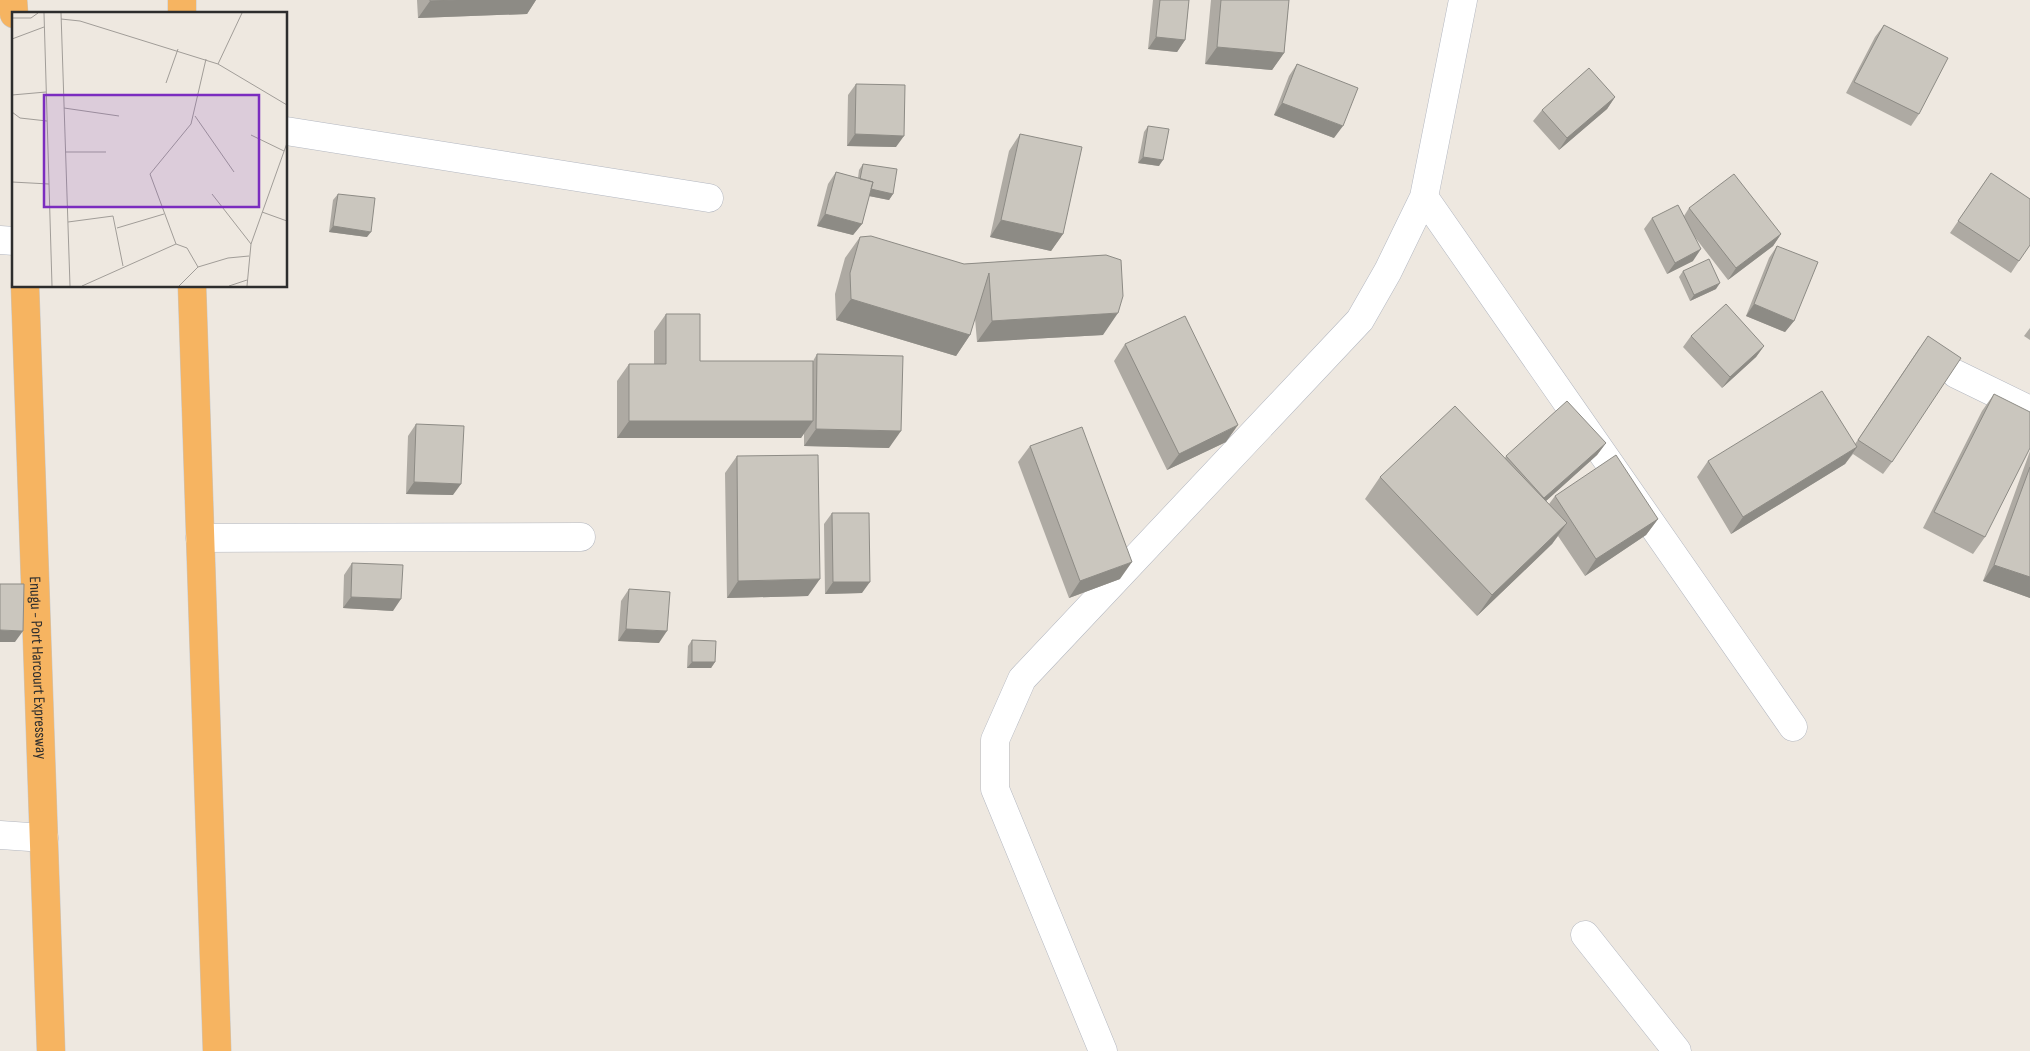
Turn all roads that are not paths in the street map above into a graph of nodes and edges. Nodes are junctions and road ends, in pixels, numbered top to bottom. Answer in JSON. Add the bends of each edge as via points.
{"nodes":[{"id":1,"x":1463,"y":0,"type":"edge"},
{"id":2,"x":288,"y":132,"type":"edge"},
{"id":3,"x":1424,"y":197,"type":"junction"},
{"id":4,"x":709,"y":198,"type":"dead end"},
{"id":5,"x":25,"y":288,"type":"edge"},
{"id":6,"x":192,"y":288,"type":"edge"},
{"id":7,"x":1956,"y":374,"type":"edge"},
{"id":8,"x":2030,"y":410,"type":"edge"},
{"id":9,"x":581,"y":536,"type":"dead end"},
{"id":10,"x":200,"y":538,"type":"junction"},
{"id":11,"x":1794,"y":727,"type":"dead end"},
{"id":12,"x":0,"y":835,"type":"edge"},
{"id":13,"x":44,"y":838,"type":"junction"},
{"id":14,"x":1585,"y":935,"type":"dead end"},
{"id":15,"x":51,"y":1051,"type":"edge"},
{"id":16,"x":217,"y":1051,"type":"edge"},
{"id":17,"x":1103,"y":1051,"type":"edge"},
{"id":18,"x":1677,"y":1051,"type":"edge"}],
"edges":[{"from":1,"to":3,"type":"street"},
{"from":2,"to":4,"type":"street"},
{"from":3,"to":11,"type":"street"},
{"from":3,"to":17,"type":"street","via":[[1360,320],[1022,679],[995,740],[995,789]]},
{"from":5,"to":13,"type":"highway","name":"Enugu - Port Harcourt Expressway"},
{"from":6,"to":10,"type":"highway"},
{"from":7,"to":8,"type":"street"},
{"from":9,"to":10,"type":"street"},
{"from":10,"to":16,"type":"highway"},
{"from":12,"to":13,"type":"street"},
{"from":13,"to":15,"type":"highway","name":"Enugu - Port Harcourt Expressway"},
{"from":14,"to":18,"type":"street"}]}
